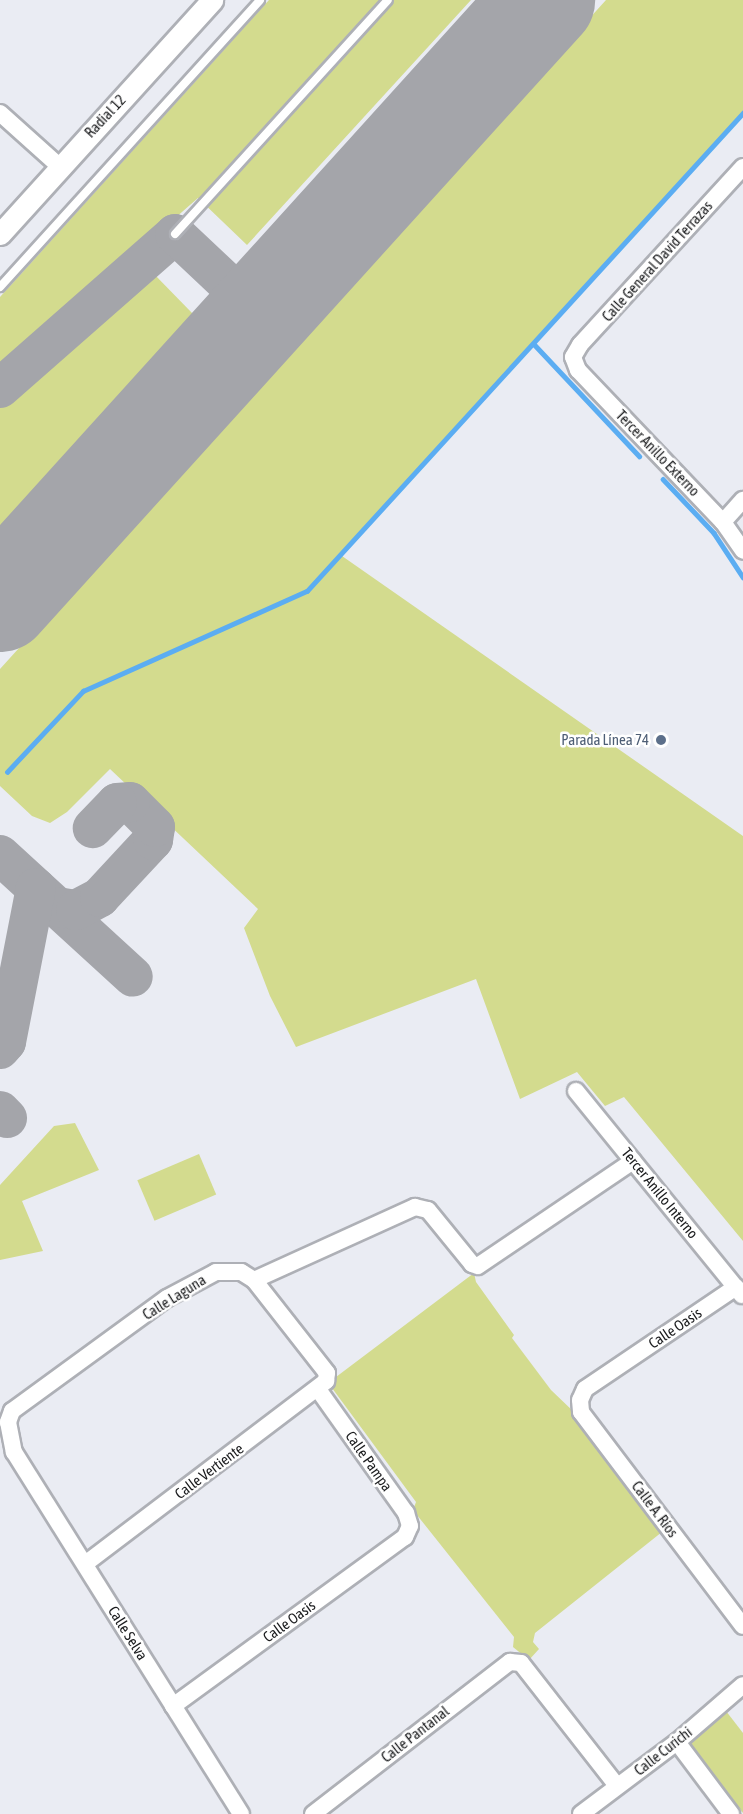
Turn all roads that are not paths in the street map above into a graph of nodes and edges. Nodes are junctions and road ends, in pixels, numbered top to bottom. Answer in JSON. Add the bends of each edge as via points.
{"nodes":[{"id":1,"x":260,"y":0,"type":"edge"},
{"id":2,"x":388,"y":0,"type":"edge"},
{"id":3,"x":203,"y":3,"type":"edge"},
{"id":4,"x":0,"y":113,"type":"edge"},
{"id":5,"x":59,"y":166,"type":"junction"},
{"id":6,"x":743,"y":167,"type":"edge"},
{"id":7,"x":0,"y":234,"type":"edge"},
{"id":8,"x":175,"y":234,"type":"dead end"},
{"id":9,"x":0,"y":287,"type":"edge"},
{"id":10,"x":573,"y":357,"type":"joint"},
{"id":11,"x":743,"y":500,"type":"edge"},
{"id":12,"x":723,"y":522,"type":"junction"},
{"id":13,"x":743,"y":551,"type":"edge"},
{"id":14,"x":576,"y":1091,"type":"dead end"},
{"id":15,"x":633,"y":1161,"type":"junction"},
{"id":16,"x":254,"y":1280,"type":"junction"},
{"id":17,"x":740,"y":1292,"type":"edge"},
{"id":18,"x":318,"y":1389,"type":"junction"},
{"id":19,"x":585,"y":1389,"type":"joint"},
{"id":20,"x":14,"y":1452,"type":"joint"},
{"id":21,"x":405,"y":1537,"type":"joint"},
{"id":22,"x":85,"y":1564,"type":"junction"},
{"id":23,"x":743,"y":1626,"type":"edge"},
{"id":24,"x":743,"y":1685,"type":"edge"},
{"id":25,"x":172,"y":1706,"type":"junction"},
{"id":26,"x":677,"y":1742,"type":"junction"},
{"id":27,"x":617,"y":1786,"type":"junction"},
{"id":28,"x":241,"y":1814,"type":"edge"},
{"id":29,"x":313,"y":1814,"type":"edge"},
{"id":30,"x":581,"y":1814,"type":"edge"},
{"id":31,"x":731,"y":1814,"type":"edge"}],
"edges":[{"from":1,"to":9,"type":"lane"},
{"from":2,"to":8,"type":"lane"},
{"from":3,"to":5,"type":"street","name":"Radial 12"},
{"from":4,"to":5,"type":"street"},
{"from":5,"to":7,"type":"street","name":"Radial 12"},
{"from":6,"to":10,"type":"street","name":"Calle General David Terrazas"},
{"from":10,"to":12,"type":"street","name":"Tercer Anillo Externo","via":[[578,370]]},
{"from":11,"to":12,"type":"street"},
{"from":12,"to":13,"type":"street","name":"Tercer Anillo Externo"},
{"from":14,"to":15,"type":"street","name":"Tercer Anillo Interno"},
{"from":15,"to":16,"type":"street","via":[[485,1262],[472,1264],[432,1214],[415,1207]]},
{"from":15,"to":17,"type":"street","name":"Tercer Anillo Interno"},
{"from":16,"to":18,"type":"street","name":"Calle Vertiente","via":[[327,1373],[326,1382]]},
{"from":16,"to":20,"type":"street","name":"Calle Laguna","via":[[241,1272],[216,1272],[166,1298],[12,1411],[8,1434]]},
{"from":17,"to":19,"type":"street","name":"Calle Oasis"},
{"from":18,"to":21,"type":"street","name":"Calle Pampa","via":[[406,1514],[410,1526]]},
{"from":18,"to":22,"type":"street","name":"Calle Vertiente"},
{"from":19,"to":23,"type":"street","name":"Calle A. Ríos","via":[[580,1400],[581,1412]]},
{"from":20,"to":22,"type":"street","name":"Calle Selva"},
{"from":21,"to":25,"type":"street","name":"Calle Oasis"},
{"from":22,"to":25,"type":"street","name":"Calle Selva"},
{"from":24,"to":26,"type":"street","name":"Calle Curichi"},
{"from":25,"to":28,"type":"street","name":"Calle Selva"},
{"from":26,"to":27,"type":"street","name":"Calle Curichi"},
{"from":26,"to":31,"type":"street"},
{"from":27,"to":29,"type":"street","name":"Calle Pantanal","via":[[521,1663],[500,1667]]},
{"from":27,"to":30,"type":"street","name":"Calle Curichi"}]}
